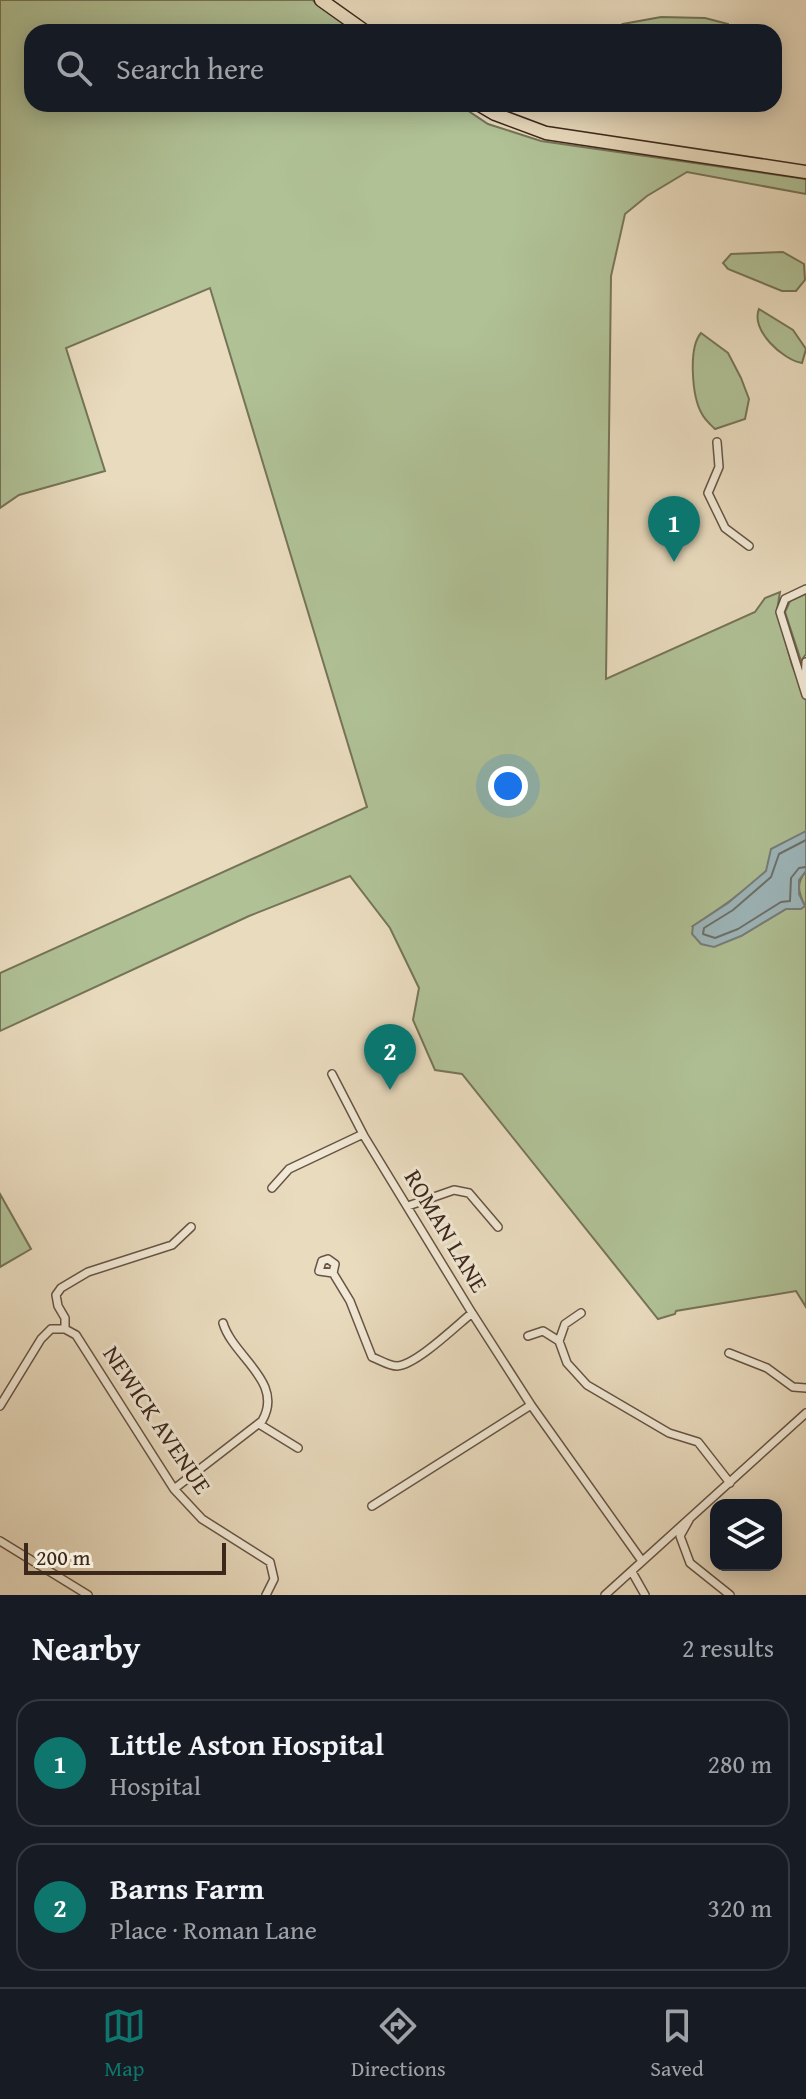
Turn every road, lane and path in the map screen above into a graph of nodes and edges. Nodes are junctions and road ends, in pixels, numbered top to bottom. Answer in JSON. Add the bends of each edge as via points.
{"nodes":[{"id":1,"x":321,"y":0,"type":"edge"},
{"id":2,"x":355,"y":24,"type":"edge"},
{"id":3,"x":492,"y":112,"type":"edge"},
{"id":4,"x":806,"y":172,"type":"edge"},
{"id":5,"x":717,"y":442,"type":"dead end"},
{"id":6,"x":749,"y":546,"type":"dead end"},
{"id":7,"x":806,"y":589,"type":"edge"},
{"id":8,"x":806,"y":662,"type":"edge"},
{"id":9,"x":805,"y":694,"type":"edge"},
{"id":10,"x":332,"y":1074,"type":"dead end"},
{"id":11,"x":363,"y":1134,"type":"junction"},
{"id":12,"x":272,"y":1188,"type":"dead end"},
{"id":13,"x":408,"y":1206,"type":"junction"},
{"id":14,"x":191,"y":1227,"type":"dead end"},
{"id":15,"x":498,"y":1227,"type":"dead end"},
{"id":16,"x":333,"y":1273,"type":"dead end"},
{"id":17,"x":472,"y":1313,"type":"junction"},
{"id":18,"x":581,"y":1313,"type":"dead end"},
{"id":19,"x":223,"y":1323,"type":"dead end"},
{"id":20,"x":65,"y":1329,"type":"junction"},
{"id":21,"x":528,"y":1336,"type":"dead end"},
{"id":22,"x":559,"y":1341,"type":"junction"},
{"id":23,"x":742,"y":1345,"type":"dead end"},
{"id":24,"x":729,"y":1353,"type":"dead end"},
{"id":25,"x":738,"y":1356,"type":"junction"},
{"id":26,"x":806,"y":1388,"type":"edge"},
{"id":27,"x":531,"y":1405,"type":"junction"},
{"id":28,"x":0,"y":1406,"type":"edge"},
{"id":29,"x":806,"y":1413,"type":"edge"},
{"id":30,"x":259,"y":1424,"type":"junction"},
{"id":31,"x":298,"y":1448,"type":"dead end"},
{"id":32,"x":730,"y":1483,"type":"junction"},
{"id":33,"x":174,"y":1489,"type":"junction"},
{"id":34,"x":372,"y":1506,"type":"dead end"},
{"id":35,"x":692,"y":1515,"type":"junction"},
{"id":36,"x":0,"y":1541,"type":"edge"},
{"id":37,"x":642,"y":1561,"type":"junction"},
{"id":38,"x":632,"y":1572,"type":"junction"},
{"id":39,"x":88,"y":1595,"type":"edge"},
{"id":40,"x":266,"y":1595,"type":"edge"},
{"id":41,"x":605,"y":1595,"type":"edge"},
{"id":42,"x":645,"y":1595,"type":"edge"},
{"id":43,"x":730,"y":1595,"type":"edge"}],
"edges":[{"from":1,"to":2,"type":"main road"},
{"from":3,"to":4,"type":"main road","via":[[546,133]]},
{"from":5,"to":6,"type":"street","via":[[719,467],[708,493],[725,528]]},
{"from":7,"to":9,"type":"street","via":[[785,599],[780,612]]},
{"from":8,"to":9,"type":"street"},
{"from":10,"to":11,"type":"street","name":"ROMAN LANE"},
{"from":11,"to":12,"type":"street","via":[[289,1169]]},
{"from":11,"to":13,"type":"street","name":"ROMAN LANE"},
{"from":13,"to":15,"type":"street","via":[[454,1190],[469,1193]]},
{"from":13,"to":17,"type":"street","name":"ROMAN LANE"},
{"from":14,"to":20,"type":"street","via":[[172,1245],[88,1272],[61,1288],[56,1295]]},
{"from":16,"to":17,"type":"street","via":[[372,1357],[390,1365],[415,1359]]},
{"from":17,"to":27,"type":"street","name":"ROMAN LANE"},
{"from":18,"to":22,"type":"street","via":[[565,1324]]},
{"from":19,"to":30,"type":"street","via":[[267,1390],[268,1407]]},
{"from":20,"to":28,"type":"street","via":[[51,1329],[41,1339]]},
{"from":20,"to":33,"type":"street","name":"NEWICK AVENUE","via":[[76,1335]]},
{"from":21,"to":22,"type":"street","via":[[543,1331]]},
{"from":22,"to":32,"type":"street","via":[[567,1363],[587,1385],[669,1433],[698,1442]]},
{"from":23,"to":25,"type":"street"},
{"from":24,"to":25,"type":"street"},
{"from":25,"to":26,"type":"street","via":[[793,1387]]},
{"from":27,"to":34,"type":"street"},
{"from":27,"to":37,"type":"street","name":"ROMAN LANE"},
{"from":29,"to":32,"type":"street"},
{"from":30,"to":31,"type":"street"},
{"from":30,"to":33,"type":"street"},
{"from":32,"to":35,"type":"street"},
{"from":33,"to":40,"type":"street","name":"NEWICK AVENUE","via":[[202,1519],[270,1562],[274,1579]]},
{"from":35,"to":37,"type":"street"},
{"from":35,"to":43,"type":"street","via":[[680,1536],[686,1555]]},
{"from":36,"to":39,"type":"street"},
{"from":37,"to":38,"type":"street"},
{"from":38,"to":41,"type":"street"},
{"from":38,"to":42,"type":"street"}]}
